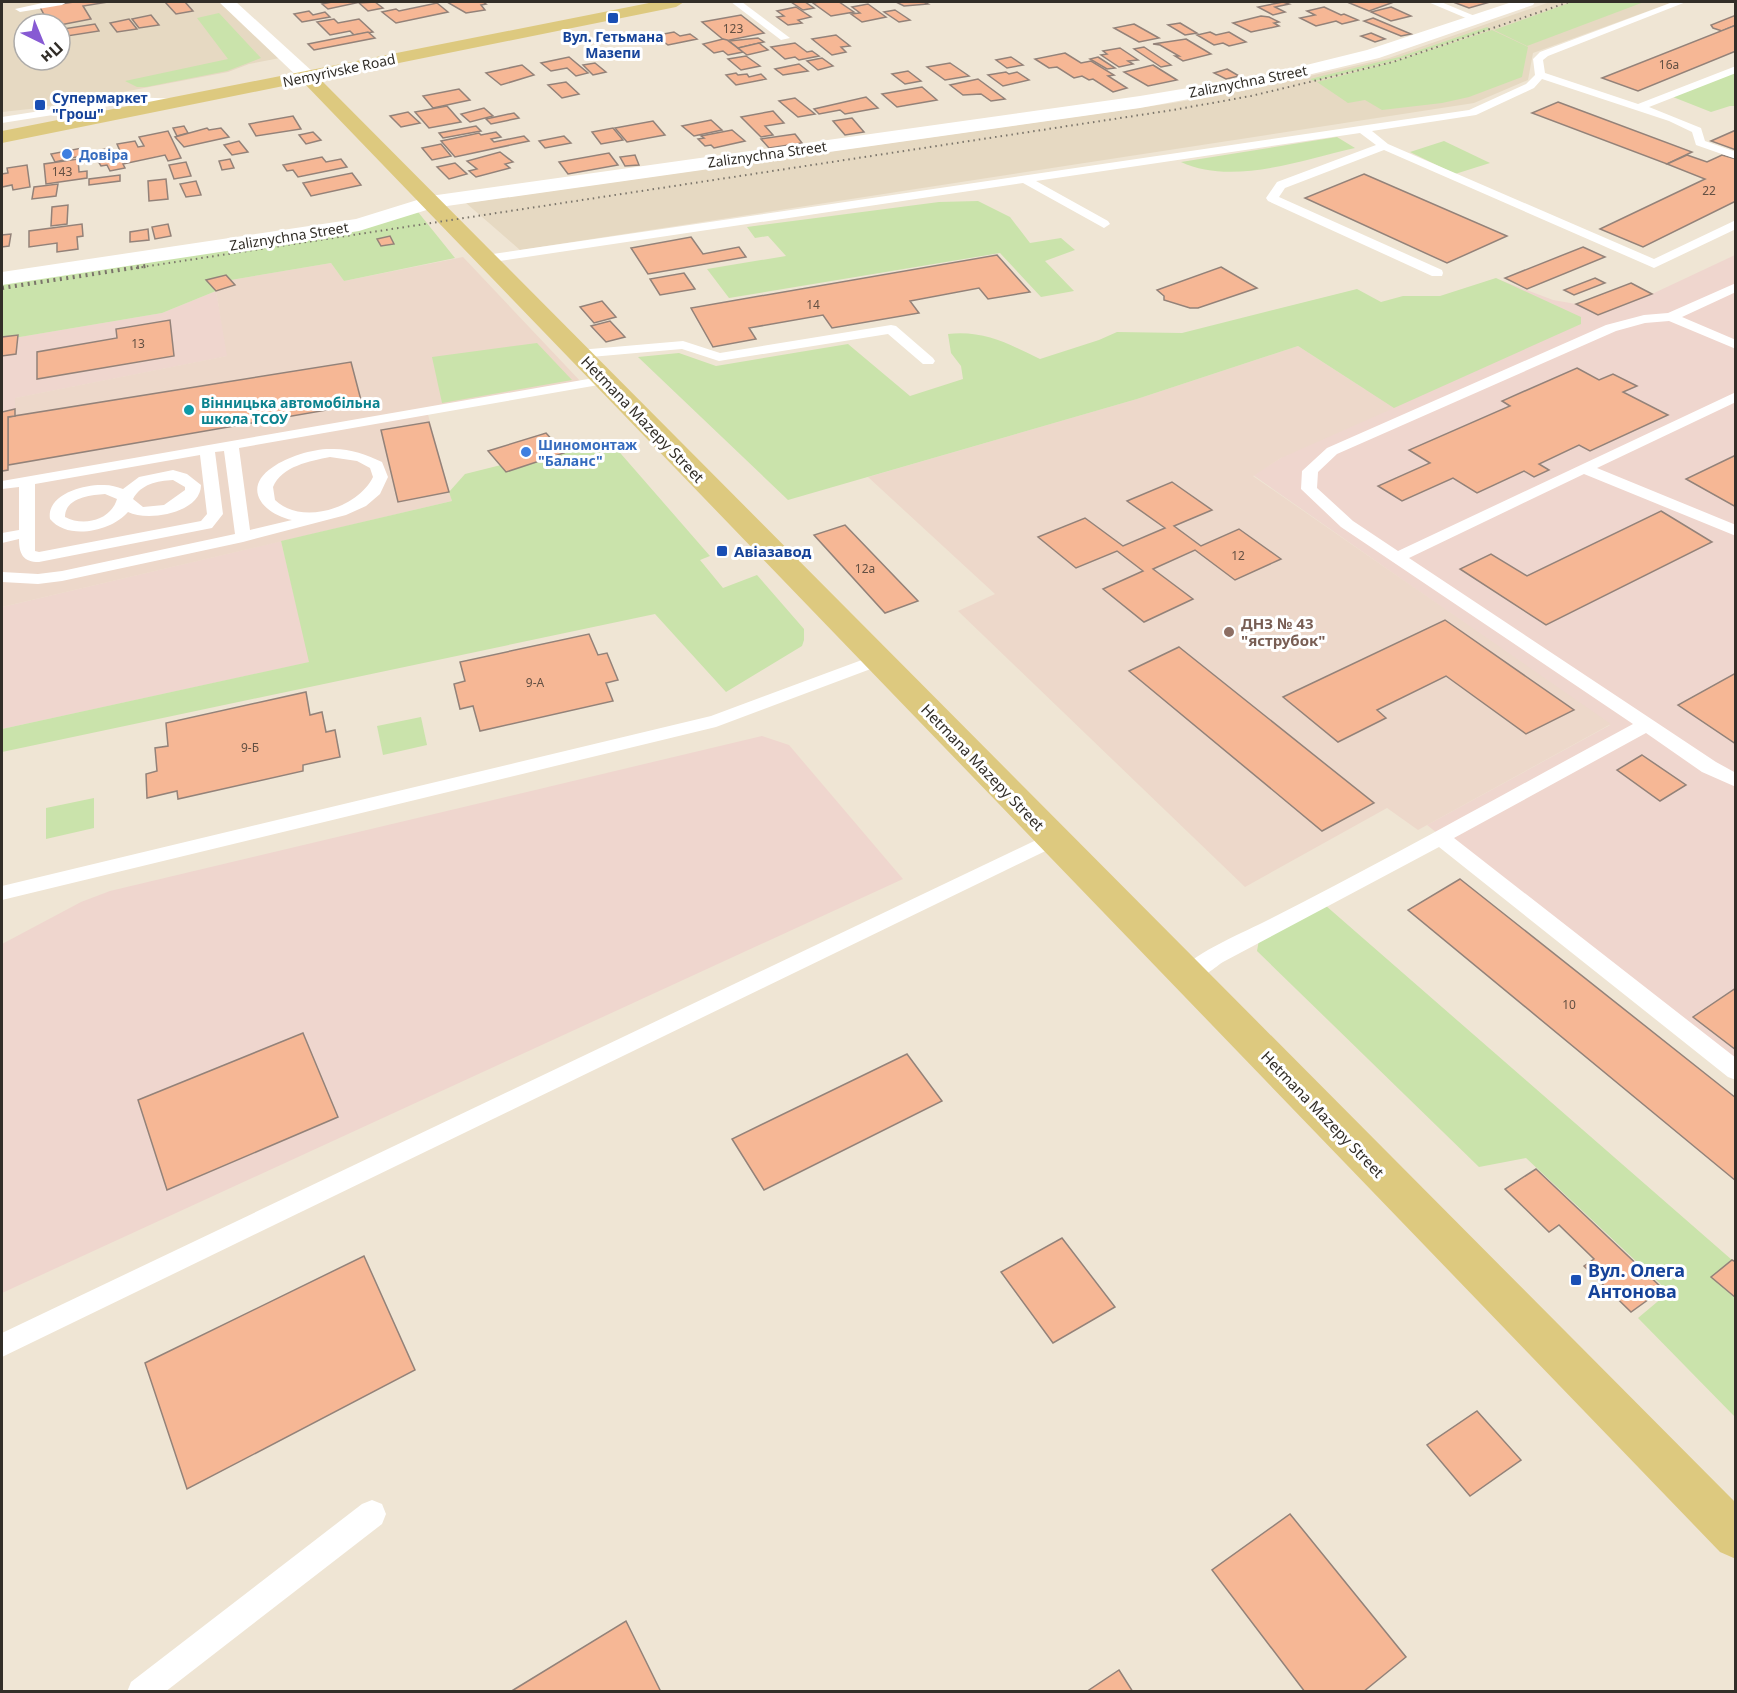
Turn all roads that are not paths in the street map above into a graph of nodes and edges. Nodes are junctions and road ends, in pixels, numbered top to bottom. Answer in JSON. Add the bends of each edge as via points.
{"nodes":[{"id":1,"x":62,"y":2,"type":"edge"},
{"id":2,"x":227,"y":2,"type":"edge"},
{"id":3,"x":676,"y":2,"type":"edge"},
{"id":4,"x":736,"y":2,"type":"edge"},
{"id":5,"x":1433,"y":2,"type":"edge"},
{"id":6,"x":1527,"y":2,"type":"edge"},
{"id":7,"x":1682,"y":2,"type":"edge"},
{"id":8,"x":20,"y":9,"type":"dead end"},
{"id":9,"x":1477,"y":19,"type":"junction"},
{"id":10,"x":785,"y":38,"type":"dead end"},
{"id":11,"x":1736,"y":69,"type":"edge"},
{"id":12,"x":1540,"y":75,"type":"junction"},
{"id":13,"x":307,"y":76,"type":"junction"},
{"id":14,"x":185,"y":102,"type":"junction"},
{"id":15,"x":1640,"y":107,"type":"junction"},
{"id":16,"x":2,"y":120,"type":"edge"},
{"id":17,"x":1362,"y":129,"type":"junction"},
{"id":18,"x":2,"y":137,"type":"edge"},
{"id":19,"x":1384,"y":146,"type":"junction"},
{"id":20,"x":1736,"y":156,"type":"edge"},
{"id":21,"x":1024,"y":179,"type":"junction"},
{"id":22,"x":430,"y":202,"type":"junction"},
{"id":23,"x":1104,"y":224,"type":"dead end"},
{"id":24,"x":1736,"y":224,"type":"edge"},
{"id":25,"x":486,"y":259,"type":"junction"},
{"id":26,"x":1437,"y":273,"type":"dead end"},
{"id":27,"x":2,"y":279,"type":"edge"},
{"id":28,"x":1736,"y":287,"type":"edge"},
{"id":29,"x":1671,"y":317,"type":"junction"},
{"id":30,"x":1736,"y":345,"type":"edge"},
{"id":31,"x":579,"y":354,"type":"junction"},
{"id":32,"x":928,"y":361,"type":"dead end"},
{"id":33,"x":605,"y":380,"type":"junction"},
{"id":34,"x":1736,"y":396,"type":"edge"},
{"id":35,"x":231,"y":445,"type":"junction"},
{"id":36,"x":207,"y":449,"type":"junction"},
{"id":37,"x":1585,"y":469,"type":"junction"},
{"id":38,"x":27,"y":481,"type":"junction"},
{"id":39,"x":2,"y":485,"type":"edge"},
{"id":40,"x":57,"y":513,"type":"junction"},
{"id":41,"x":329,"y":515,"type":"junction"},
{"id":42,"x":27,"y":526,"type":"junction"},
{"id":43,"x":1736,"y":531,"type":"edge"},
{"id":44,"x":243,"y":537,"type":"junction"},
{"id":45,"x":2,"y":538,"type":"edge"},
{"id":46,"x":1397,"y":558,"type":"junction"},
{"id":47,"x":2,"y":577,"type":"edge"},
{"id":48,"x":878,"y":660,"type":"junction"},
{"id":49,"x":1646,"y":725,"type":"junction"},
{"id":50,"x":1736,"y":781,"type":"edge"},
{"id":51,"x":1441,"y":838,"type":"junction"},
{"id":52,"x":1053,"y":839,"type":"junction"},
{"id":53,"x":2,"y":893,"type":"edge"},
{"id":54,"x":1187,"y":975,"type":"junction"},
{"id":55,"x":1736,"y":1071,"type":"edge"},
{"id":56,"x":2,"y":1344,"type":"edge"},
{"id":57,"x":372,"y":1514,"type":"dead end"},
{"id":58,"x":1736,"y":1536,"type":"edge"},
{"id":59,"x":141,"y":1692,"type":"edge"}],
"edges":[{"from":1,"to":8,"type":"lane"},
{"from":2,"to":13,"type":"street","name":"Hetmana Mazepy Street"},
{"from":3,"to":13,"type":"main road","name":"Nemyrivske Road"},
{"from":4,"to":10,"type":"lane"},
{"from":5,"to":9,"type":"lane"},
{"from":6,"to":9,"type":"street","name":"Zaliznychna Street"},
{"from":7,"to":12,"type":"lane","via":[[1544,54],[1538,60]]},
{"from":9,"to":22,"type":"street","name":"Zaliznychna Street","via":[[1373,54],[1266,80],[1140,102]]},
{"from":11,"to":15,"type":"lane"},
{"from":12,"to":15,"type":"lane"},
{"from":12,"to":17,"type":"lane","via":[[1530,86],[1472,113]]},
{"from":13,"to":14,"type":"main road","name":"Nemyrivske Road"},
{"from":13,"to":22,"type":"main road","name":"Hetmana Mazepy Street"},
{"from":14,"to":16,"type":"lane","via":[[129,100]]},
{"from":14,"to":18,"type":"main road","name":"Nemyrivske Road"},
{"from":15,"to":20,"type":"lane","via":[[1697,130],[1700,143]]},
{"from":17,"to":19,"type":"lane"},
{"from":17,"to":21,"type":"lane"},
{"from":19,"to":24,"type":"lane","via":[[1654,264]]},
{"from":19,"to":26,"type":"lane","via":[[1281,185],[1272,198]]},
{"from":21,"to":23,"type":"lane"},
{"from":21,"to":25,"type":"lane"},
{"from":22,"to":25,"type":"main road","name":"Hetmana Mazepy Street"},
{"from":22,"to":27,"type":"street","name":"Zaliznychna Street","via":[[359,225]]},
{"from":25,"to":31,"type":"main road","name":"Hetmana Mazepy Street"},
{"from":28,"to":29,"type":"lane"},
{"from":29,"to":30,"type":"lane"},
{"from":29,"to":46,"type":"lane","via":[[1611,328],[1332,451],[1310,471],[1309,489],[1347,524]]},
{"from":31,"to":32,"type":"lane","via":[[683,345],[720,357],[891,329]]},
{"from":31,"to":33,"type":"main road","name":"Hetmana Mazepy Street"},
{"from":33,"to":35,"type":"lane"},
{"from":33,"to":48,"type":"main road","name":"Hetmana Mazepy Street"},
{"from":34,"to":37,"type":"lane"},
{"from":35,"to":36,"type":"lane"},
{"from":35,"to":44,"type":"lane"},
{"from":36,"to":38,"type":"lane"},
{"from":36,"to":42,"type":"lane","via":[[215,514],[206,525],[39,557],[28,555]]},
{"from":37,"to":43,"type":"lane"},
{"from":37,"to":46,"type":"lane"},
{"from":38,"to":39,"type":"lane"},
{"from":38,"to":42,"type":"lane"},
{"from":40,"to":40,"type":"lane","via":[[58,519],[72,526],[93,525],[114,517],[125,500],[115,491],[95,489],[64,501]]},
{"from":40,"to":42,"type":"lane"},
{"from":41,"to":41,"type":"lane","via":[[290,515],[276,509],[267,501],[264,491],[268,480],[293,461],[311,455],[348,453],[375,463],[381,482],[375,493],[347,510]]},
{"from":41,"to":44,"type":"lane"},
{"from":42,"to":45,"type":"lane"},
{"from":44,"to":47,"type":"lane","via":[[48,579]]},
{"from":46,"to":49,"type":"lane"},
{"from":48,"to":52,"type":"main road","name":"Hetmana Mazepy Street"},
{"from":48,"to":53,"type":"lane","via":[[716,721]]},
{"from":49,"to":50,"type":"lane","via":[[1709,768]]},
{"from":49,"to":51,"type":"lane"},
{"from":51,"to":54,"type":"lane"},
{"from":51,"to":55,"type":"lane"},
{"from":52,"to":54,"type":"main road","name":"Hetmana Mazepy Street"},
{"from":52,"to":56,"type":"lane"},
{"from":54,"to":58,"type":"main road","name":"Hetmana Mazepy Street"},
{"from":57,"to":59,"type":"lane"}]}
